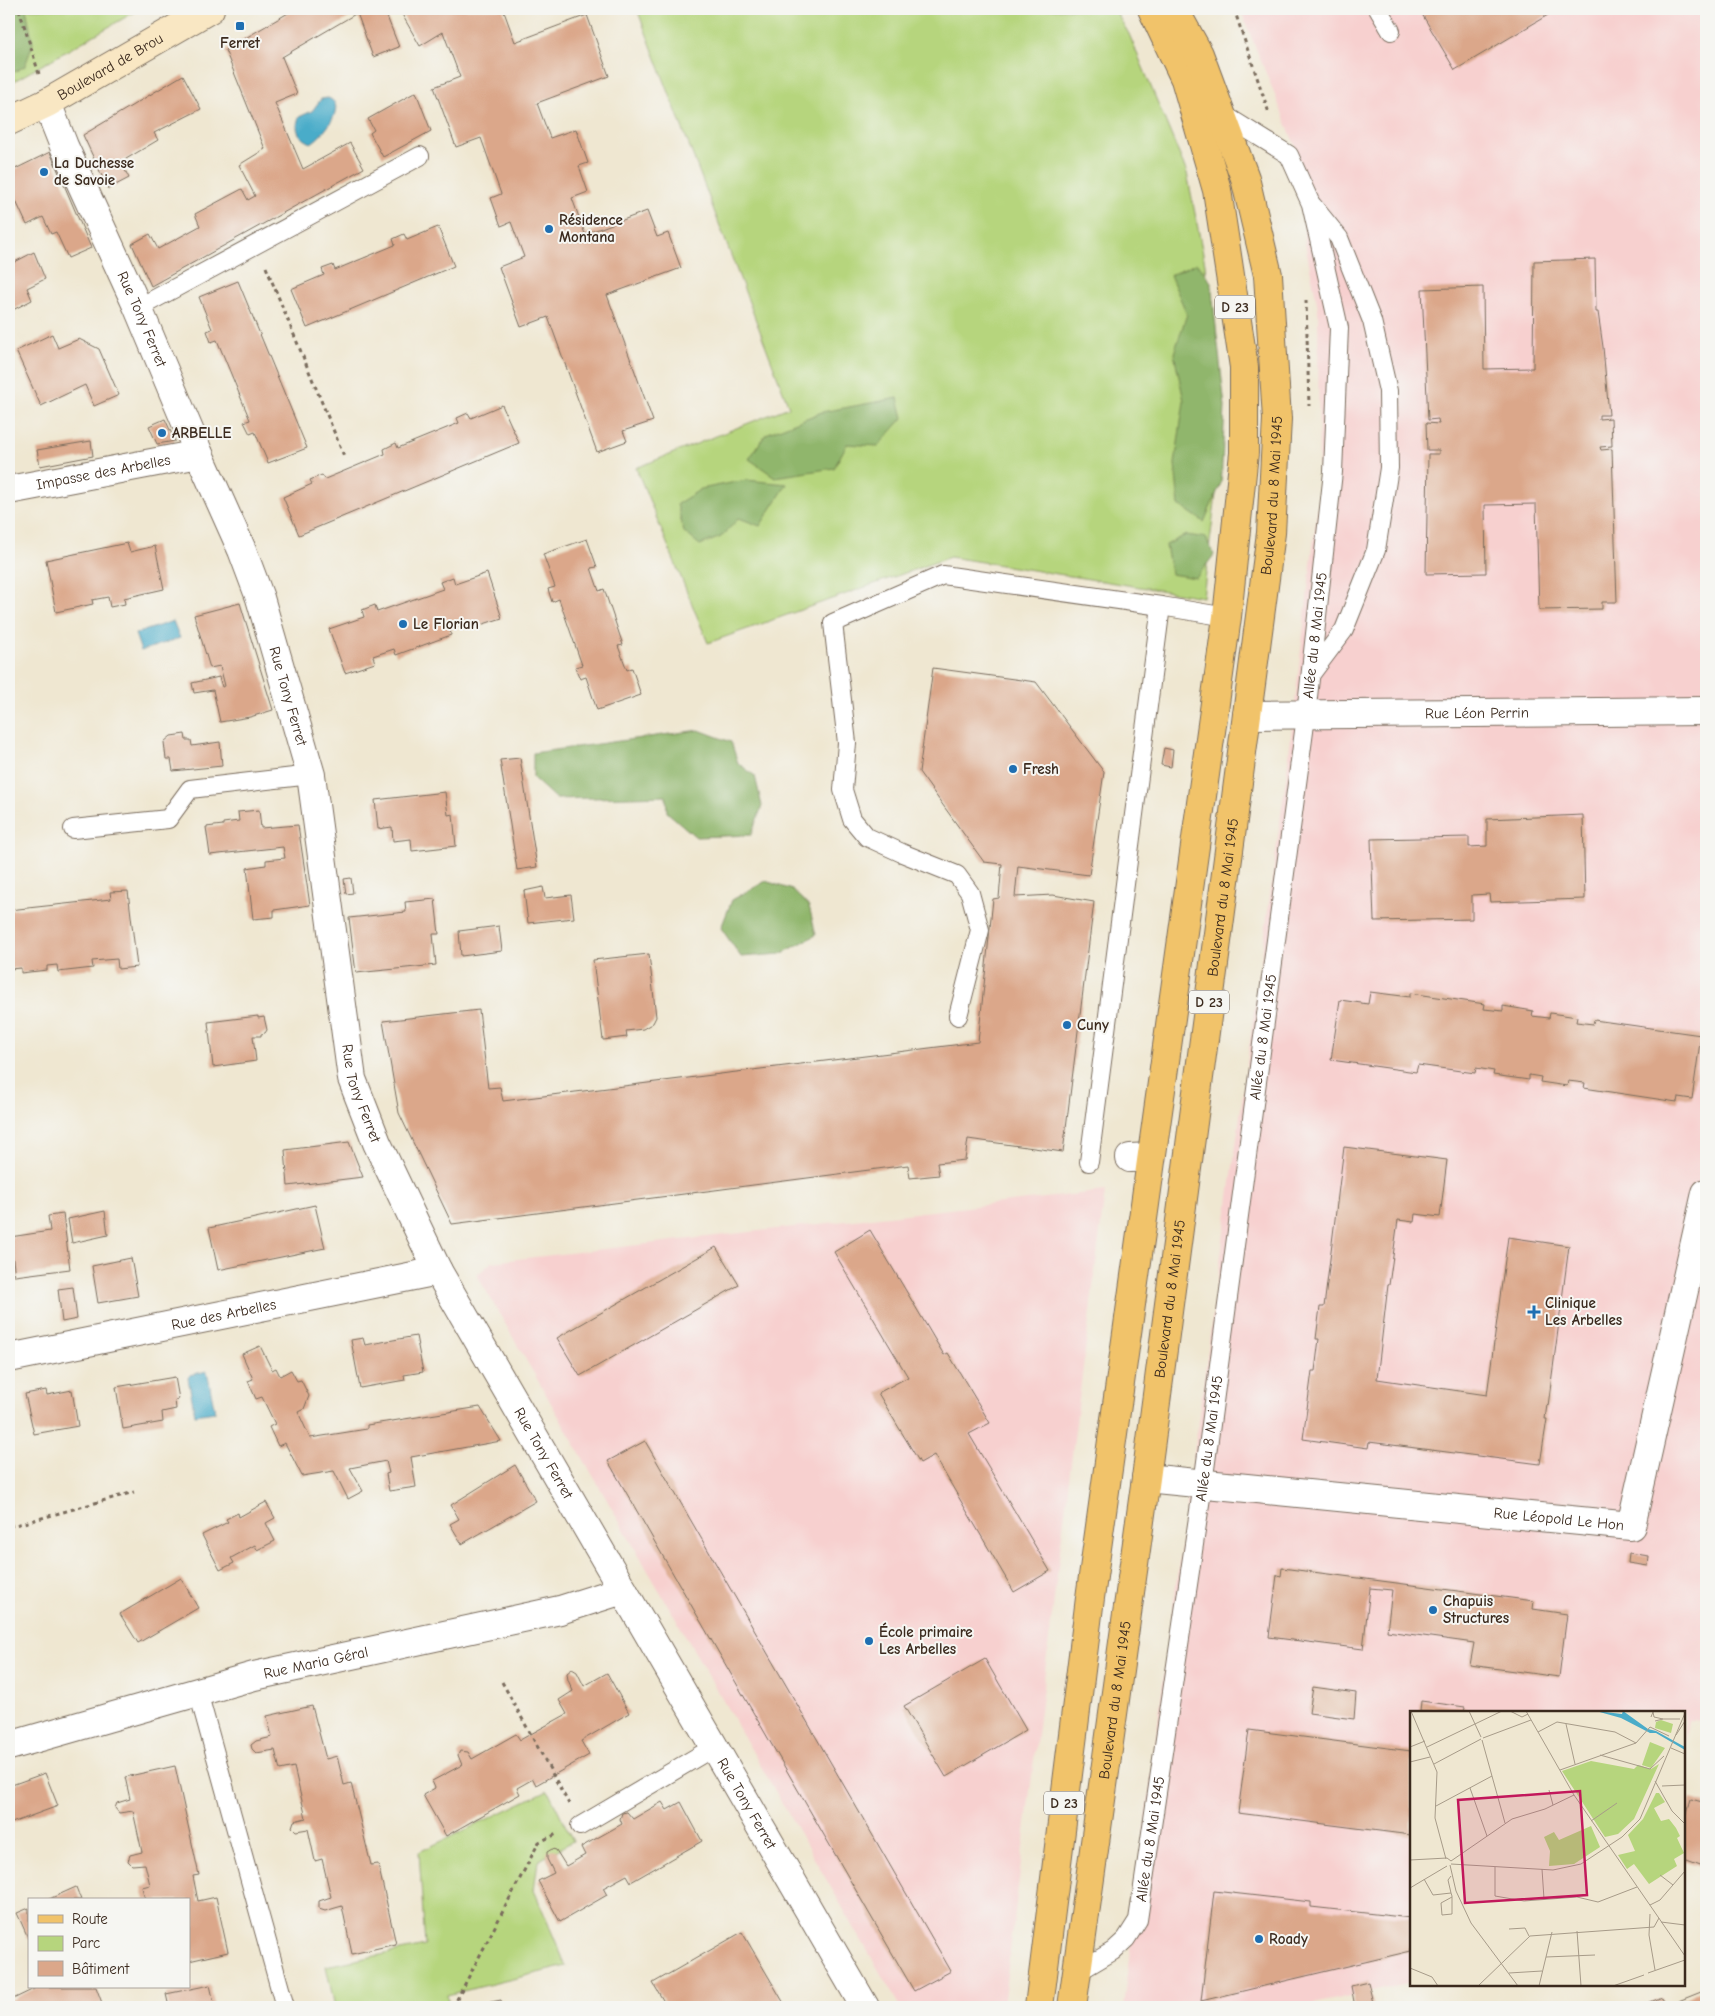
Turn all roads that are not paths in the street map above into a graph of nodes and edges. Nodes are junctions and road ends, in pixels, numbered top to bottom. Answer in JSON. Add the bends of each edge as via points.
{"nodes":[{"id":1,"x":210,"y":9,"type":"edge"},
{"id":2,"x":1152,"y":9,"type":"edge"},
{"id":3,"x":1174,"y":9,"type":"edge"},
{"id":4,"x":1378,"y":9,"type":"edge"},
{"id":5,"x":1391,"y":31,"type":"dead end"},
{"id":6,"x":48,"y":103,"type":"junction"},
{"id":7,"x":1220,"y":112,"type":"junction"},
{"id":8,"x":9,"y":121,"type":"edge"},
{"id":9,"x":420,"y":156,"type":"dead end"},
{"id":10,"x":1311,"y":204,"type":"junction"},
{"id":11,"x":138,"y":308,"type":"junction"},
{"id":12,"x":199,"y":454,"type":"junction"},
{"id":13,"x":9,"y":490,"type":"edge"},
{"id":14,"x":1161,"y":606,"type":"junction"},
{"id":15,"x":1227,"y":617,"type":"junction"},
{"id":16,"x":1310,"y":675,"type":"junction"},
{"id":17,"x":1706,"y":711,"type":"edge"},
{"id":18,"x":1247,"y":715,"type":"junction"},
{"id":19,"x":1306,"y":715,"type":"junction"},
{"id":20,"x":311,"y":775,"type":"junction"},
{"id":21,"x":73,"y":829,"type":"dead end"},
{"id":22,"x":958,"y":1016,"type":"dead end"},
{"id":23,"x":1088,"y":1162,"type":"dead end"},
{"id":24,"x":1706,"y":1193,"type":"edge"},
{"id":25,"x":438,"y":1271,"type":"junction"},
{"id":26,"x":9,"y":1358,"type":"edge"},
{"id":27,"x":1146,"y":1478,"type":"junction"},
{"id":28,"x":1203,"y":1484,"type":"junction"},
{"id":29,"x":623,"y":1590,"type":"junction"},
{"id":30,"x":198,"y":1692,"type":"junction"},
{"id":31,"x":9,"y":1746,"type":"edge"},
{"id":32,"x":714,"y":1747,"type":"junction"},
{"id":33,"x":580,"y":1826,"type":"road end"},
{"id":34,"x":1076,"y":1973,"type":"junction"},
{"id":35,"x":285,"y":2007,"type":"edge"},
{"id":36,"x":864,"y":2007,"type":"edge"},
{"id":37,"x":1039,"y":2007,"type":"edge"},
{"id":38,"x":1072,"y":2007,"type":"edge"}],
"edges":[{"from":1,"to":6,"type":"main road","name":"Boulevard de Brou"},
{"from":2,"to":15,"type":"main road","name":"Boulevard du 8 Mai 1945","number":"D 23","via":[[1184,79],[1217,190],[1244,367],[1244,453]]},
{"from":3,"to":7,"type":"main road","name":"Boulevard du 8 Mai 1945","number":"D 23","via":[[1199,54]]},
{"from":4,"to":5,"type":"lane"},
{"from":6,"to":8,"type":"main road","name":"Boulevard de Brou"},
{"from":6,"to":11,"type":"street","name":"Rue Tony Ferret","via":[[64,146]]},
{"from":7,"to":10,"type":"lane","name":"Allée du 8 Mai 1945","via":[[1289,155]]},
{"from":7,"to":18,"type":"main road","name":"Boulevard du 8 Mai 1945","number":"D 23","via":[[1245,178],[1268,275],[1277,419],[1271,534]]},
{"from":9,"to":11,"type":"lane"},
{"from":10,"to":16,"type":"lane","name":"Allée du 8 Mai 1945","via":[[1339,328],[1333,472]]},
{"from":10,"to":16,"type":"lane","via":[[1339,238],[1372,321],[1388,391],[1389,468],[1376,550],[1344,630]]},
{"from":11,"to":12,"type":"street","name":"Rue Tony Ferret"},
{"from":12,"to":13,"type":"street","name":"Impasse des Arbelles"},
{"from":12,"to":20,"type":"street","name":"Rue Tony Ferret","via":[[260,598]]},
{"from":14,"to":15,"type":"lane"},
{"from":14,"to":22,"type":"lane","via":[[943,575],[833,623],[847,744],[843,790],[852,819],[867,836],[957,875],[970,893],[980,930]]},
{"from":14,"to":23,"type":"lane"},
{"from":15,"to":37,"type":"main road","name":"Boulevard du 8 Mai 1945","number":"D 23","via":[[1140,1158]]},
{"from":16,"to":19,"type":"lane","name":"Allée du 8 Mai 1945"},
{"from":17,"to":19,"type":"street","name":"Rue Léon Perrin"},
{"from":18,"to":19,"type":"street","name":"Rue Léon Perrin"},
{"from":18,"to":27,"type":"main road","name":"Boulevard du 8 Mai 1945","number":"D 23"},
{"from":19,"to":28,"type":"lane","name":"Allée du 8 Mai 1945"},
{"from":20,"to":21,"type":"lane","via":[[190,789],[168,819]]},
{"from":20,"to":25,"type":"street","name":"Rue Tony Ferret","via":[[352,1079],[377,1143]]},
{"from":24,"to":28,"type":"street","name":"Rue Léopold Le Hon","via":[[1631,1526]]},
{"from":25,"to":26,"type":"street","name":"Rue des Arbelles"},
{"from":25,"to":29,"type":"street","name":"Rue Tony Ferret"},
{"from":27,"to":28,"type":"street","name":"Rue Léopold Le Hon"},
{"from":27,"to":34,"type":"main road","name":"Boulevard du 8 Mai 1945","number":"D 23"},
{"from":28,"to":34,"type":"lane","name":"Allée du 8 Mai 1945","via":[[1138,1920],[1126,1939]]},
{"from":29,"to":30,"type":"street","name":"Rue Maria Géral","via":[[560,1610],[254,1676]]},
{"from":29,"to":32,"type":"street","name":"Rue Tony Ferret"},
{"from":30,"to":31,"type":"street","name":"Rue Maria Géral"},
{"from":30,"to":35,"type":"lane"},
{"from":32,"to":33,"type":"lane"},
{"from":32,"to":36,"type":"street","name":"Rue Tony Ferret"},
{"from":34,"to":38,"type":"main road","name":"Boulevard du 8 Mai 1945","number":"D 23"}]}
